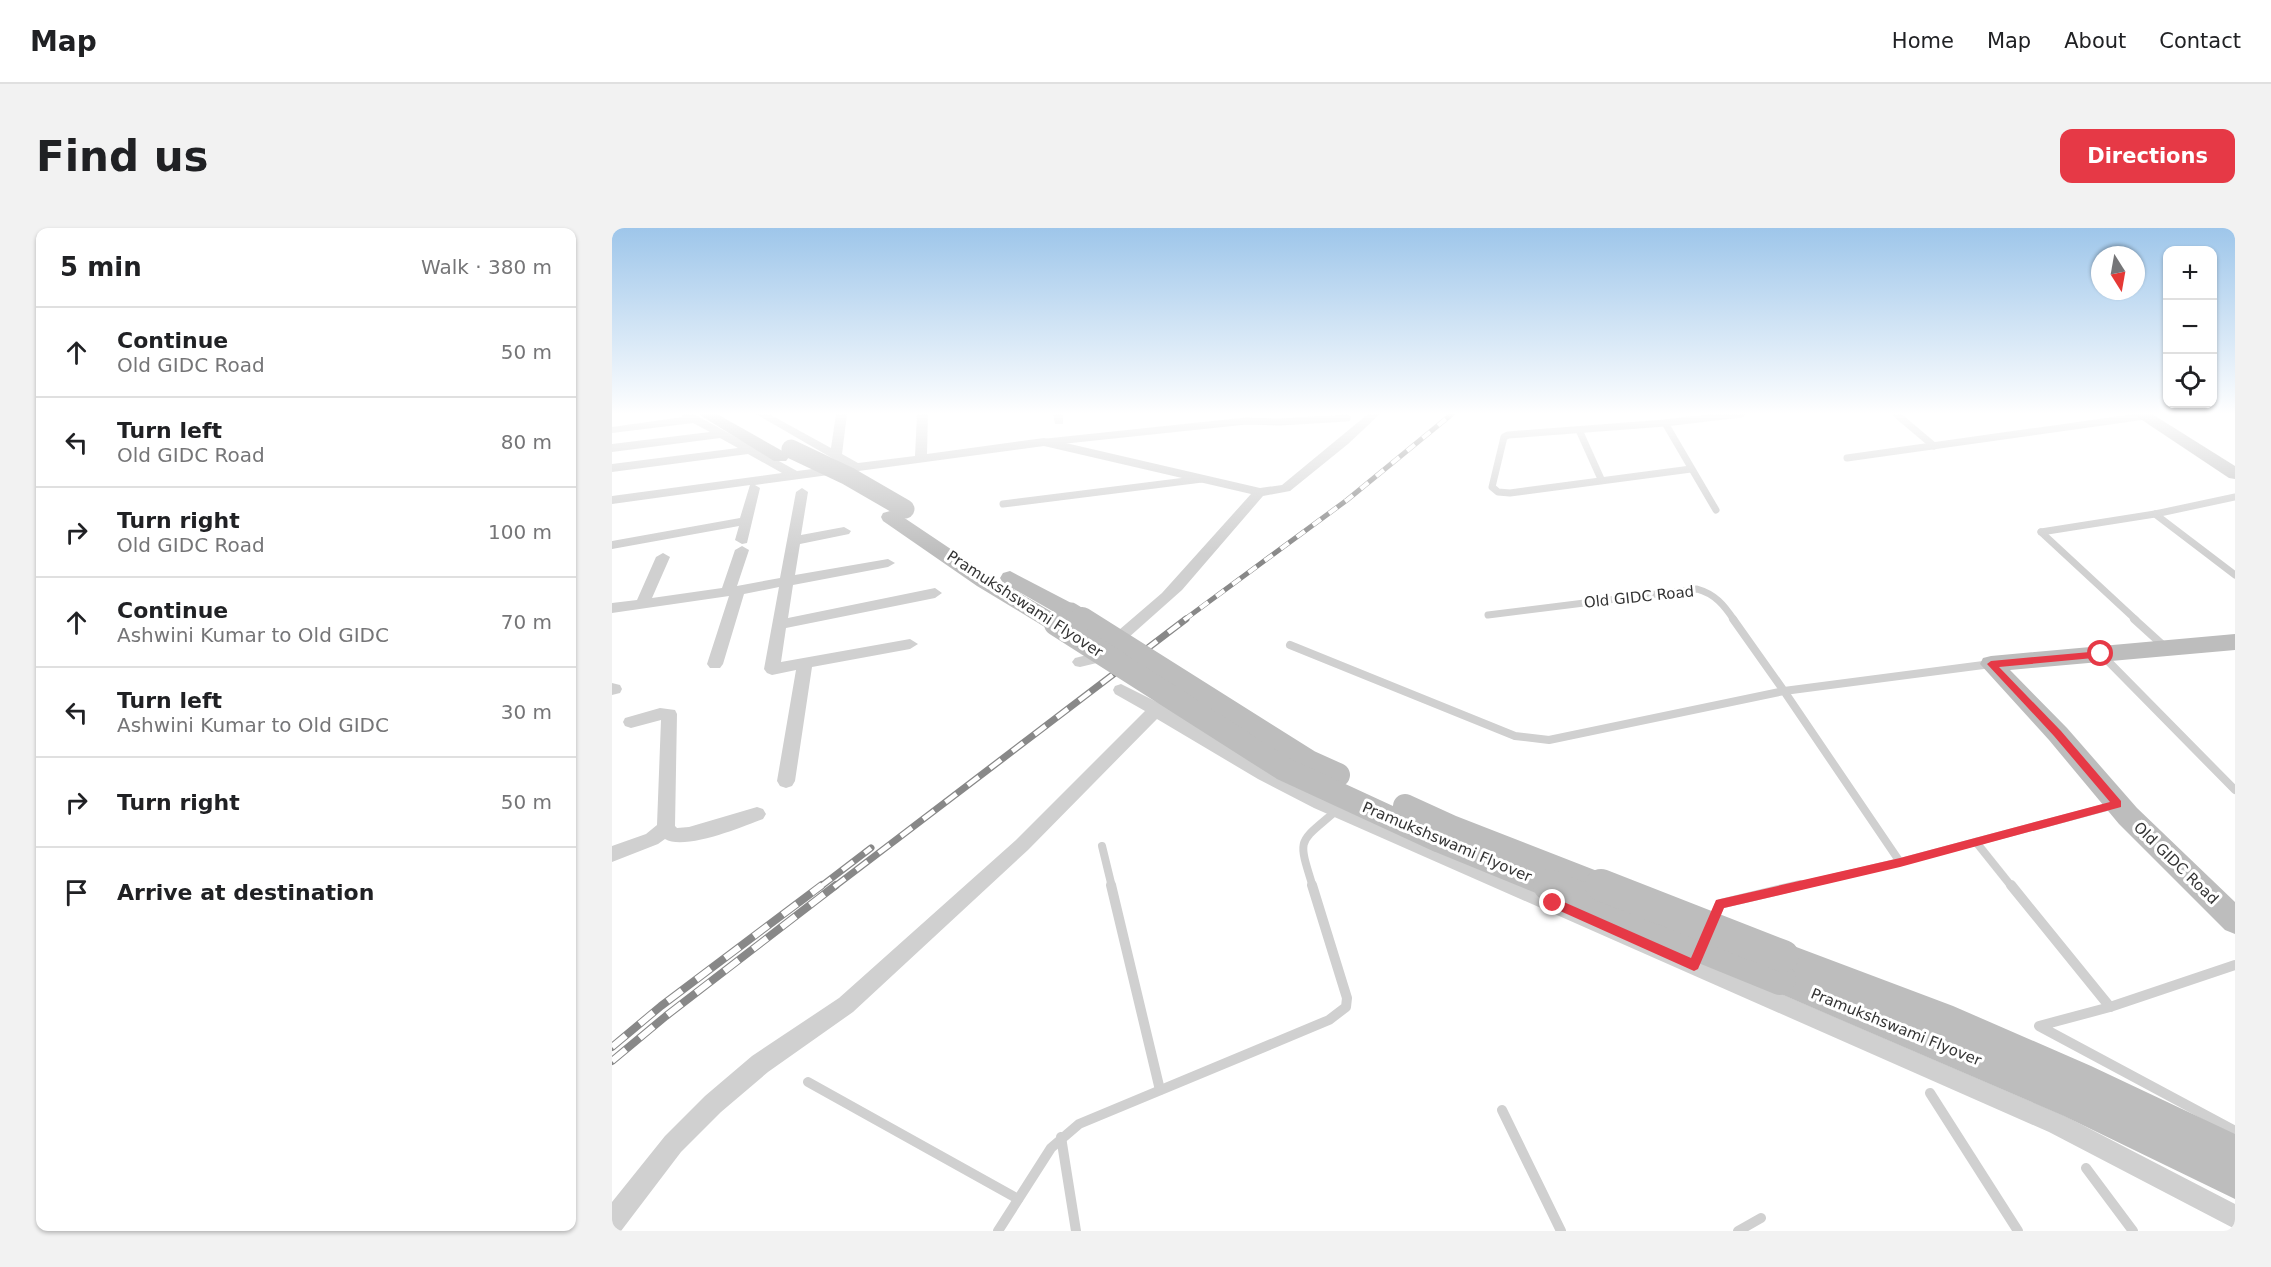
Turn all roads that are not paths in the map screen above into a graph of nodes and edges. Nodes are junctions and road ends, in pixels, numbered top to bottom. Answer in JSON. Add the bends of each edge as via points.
{"nodes":[{"id":1,"x":667,"y":461,"type":"edge"},
{"id":2,"x":769,"y":461,"type":"edge"},
{"id":3,"x":787,"y":461,"type":"edge"},
{"id":4,"x":816,"y":461,"type":"edge"},
{"id":5,"x":847,"y":461,"type":"edge"},
{"id":6,"x":908,"y":461,"type":"edge"},
{"id":7,"x":1127,"y":461,"type":"edge"},
{"id":8,"x":1320,"y":461,"type":"edge"},
{"id":9,"x":1499,"y":461,"type":"edge"},
{"id":10,"x":1593,"y":461,"type":"edge"},
{"id":11,"x":1686,"y":461,"type":"edge"},
{"id":12,"x":2216,"y":461,"type":"edge"},
{"id":13,"x":612,"y":468,"type":"edge"},
{"id":14,"x":858,"y":468,"type":"junction"},
{"id":15,"x":1691,"y":469,"type":"junction"},
{"id":16,"x":2235,"y":474,"type":"edge"},
{"id":17,"x":796,"y":476,"type":"junction"},
{"id":18,"x":1204,"y":479,"type":"junction"},
{"id":19,"x":1601,"y":479,"type":"junction"},
{"id":20,"x":754,"y":488,"type":"dead end"},
{"id":21,"x":802,"y":492,"type":"dead end"},
{"id":22,"x":1260,"y":492,"type":"junction"},
{"id":23,"x":2235,"y":497,"type":"edge"},
{"id":24,"x":612,"y":500,"type":"edge"},
{"id":25,"x":1003,"y":504,"type":"dead end"},
{"id":26,"x":1716,"y":510,"type":"dead end"},
{"id":27,"x":2155,"y":514,"type":"junction"},
{"id":28,"x":747,"y":521,"type":"junction"},
{"id":29,"x":844,"y":531,"type":"dead end"},
{"id":30,"x":794,"y":541,"type":"junction"},
{"id":31,"x":612,"y":545,"type":"edge"},
{"id":32,"x":663,"y":557,"type":"dead end"},
{"id":33,"x":888,"y":563,"type":"dead end"},
{"id":34,"x":2235,"y":575,"type":"edge"},
{"id":35,"x":786,"y":581,"type":"junction"},
{"id":36,"x":733,"y":590,"type":"junction"},
{"id":37,"x":935,"y":592,"type":"dead end"},
{"id":38,"x":642,"y":604,"type":"junction"},
{"id":39,"x":612,"y":608,"type":"edge"},
{"id":40,"x":1488,"y":615,"type":"dead end"},
{"id":41,"x":778,"y":625,"type":"junction"},
{"id":42,"x":2235,"y":642,"type":"edge"},
{"id":43,"x":910,"y":644,"type":"dead end"},
{"id":44,"x":1290,"y":645,"type":"dead end"},
{"id":45,"x":2166,"y":649,"type":"junction"},
{"id":46,"x":2101,"y":654,"type":"junction"},
{"id":47,"x":1080,"y":662,"type":"dead end"},
{"id":48,"x":716,"y":664,"type":"dead end"},
{"id":49,"x":805,"y":664,"type":"junction"},
{"id":50,"x":1991,"y":664,"type":"junction"},
{"id":51,"x":1121,"y":690,"type":"dead end"},
{"id":52,"x":1785,"y":691,"type":"junction"},
{"id":53,"x":1157,"y":709,"type":"junction"},
{"id":54,"x":631,"y":722,"type":"dead end"},
{"id":55,"x":786,"y":781,"type":"dead end"},
{"id":56,"x":2235,"y":790,"type":"edge"},
{"id":57,"x":2118,"y":804,"type":"junction"},
{"id":58,"x":1337,"y":810,"type":"junction"},
{"id":59,"x":757,"y":814,"type":"dead end"},
{"id":60,"x":665,"y":829,"type":"junction"},
{"id":61,"x":1976,"y":842,"type":"junction"},
{"id":62,"x":1102,"y":846,"type":"dead end"},
{"id":63,"x":612,"y":854,"type":"edge"},
{"id":64,"x":1900,"y":862,"type":"junction"},
{"id":65,"x":2235,"y":921,"type":"edge"},
{"id":66,"x":1694,"y":965,"type":"junction"},
{"id":67,"x":2235,"y":965,"type":"edge"},
{"id":68,"x":1781,"y":968,"type":"junction"},
{"id":69,"x":2110,"y":1007,"type":"junction"},
{"id":70,"x":808,"y":1082,"type":"dead end"},
{"id":71,"x":1160,"y":1090,"type":"junction"},
{"id":72,"x":1929,"y":1093,"type":"dead end"},
{"id":73,"x":1502,"y":1110,"type":"dead end"},
{"id":74,"x":2235,"y":1131,"type":"edge"},
{"id":75,"x":1061,"y":1137,"type":"junction"},
{"id":76,"x":2235,"y":1152,"type":"edge"},
{"id":77,"x":2086,"y":1168,"type":"dead end"},
{"id":78,"x":2235,"y":1182,"type":"edge"},
{"id":79,"x":1018,"y":1199,"type":"junction"},
{"id":80,"x":2235,"y":1217,"type":"edge"},
{"id":81,"x":1761,"y":1218,"type":"dead end"},
{"id":82,"x":612,"y":1222,"type":"edge"},
{"id":83,"x":998,"y":1231,"type":"edge"},
{"id":84,"x":1077,"y":1231,"type":"edge"},
{"id":85,"x":1561,"y":1231,"type":"edge"},
{"id":86,"x":1737,"y":1231,"type":"edge"},
{"id":87,"x":2018,"y":1231,"type":"edge"},
{"id":88,"x":2133,"y":1231,"type":"edge"}],
"edges":[{"from":1,"to":13,"type":"street"},
{"from":2,"to":17,"type":"street"},
{"from":3,"to":68,"type":"main road","name":"Pramukshswami Flyover","bridge":true,"via":[[875,507],[984,581],[1282,768],[1440,841]]},
{"from":4,"to":68,"type":"main road","name":"Pramukshswami Flyover","bridge":true,"via":[[890,500],[1309,762],[1450,827]]},
{"from":5,"to":14,"type":"street"},
{"from":6,"to":14,"type":"street"},
{"from":7,"to":18,"type":"street"},
{"from":8,"to":22,"type":"street","via":[[1286,488]]},
{"from":9,"to":19,"type":"lane","via":[[1492,487],[1498,492]]},
{"from":10,"to":19,"type":"lane"},
{"from":11,"to":15,"type":"lane"},
{"from":12,"to":16,"type":"main road"},
{"from":14,"to":17,"type":"street"},
{"from":15,"to":19,"type":"lane"},
{"from":15,"to":26,"type":"lane"},
{"from":17,"to":24,"type":"street"},
{"from":18,"to":22,"type":"street"},
{"from":18,"to":25,"type":"lane"},
{"from":20,"to":28,"type":"street"},
{"from":21,"to":30,"type":"street"},
{"from":22,"to":47,"type":"street","via":[[1175,588],[1096,658]]},
{"from":23,"to":27,"type":"lane"},
{"from":27,"to":34,"type":"lane"},
{"from":27,"to":45,"type":"lane","via":[[2041,532]]},
{"from":28,"to":31,"type":"street"},
{"from":28,"to":36,"type":"street"},
{"from":29,"to":30,"type":"street"},
{"from":30,"to":35,"type":"street"},
{"from":32,"to":38,"type":"street"},
{"from":33,"to":35,"type":"street"},
{"from":35,"to":36,"type":"street"},
{"from":35,"to":41,"type":"street"},
{"from":36,"to":38,"type":"street"},
{"from":36,"to":48,"type":"street"},
{"from":37,"to":41,"type":"street"},
{"from":38,"to":39,"type":"street"},
{"from":40,"to":52,"type":"lane","name":"Old GIDC Road","via":[[1698,589],[1722,603]]},
{"from":41,"to":49,"type":"street","via":[[772,669]]},
{"from":42,"to":45,"type":"main road"},
{"from":43,"to":49,"type":"street"},
{"from":44,"to":52,"type":"lane","via":[[1515,736],[1536,740]]},
{"from":45,"to":46,"type":"main road"},
{"from":46,"to":50,"type":"main road"},
{"from":46,"to":56,"type":"lane"},
{"from":49,"to":55,"type":"street"},
{"from":50,"to":52,"type":"lane"},
{"from":50,"to":57,"type":"main road","name":"Old GIDC Road"},
{"from":51,"to":53,"type":"street"},
{"from":52,"to":64,"type":"lane","name":"Old GIDC Road"},
{"from":53,"to":58,"type":"street","via":[[1264,774]]},
{"from":53,"to":82,"type":"street","via":[[1022,845],[846,1005],[760,1064],[713,1104],[673,1144]]},
{"from":54,"to":60,"type":"street","via":[[669,714]]},
{"from":57,"to":61,"type":"lane"},
{"from":57,"to":65,"type":"main road","name":"Old GIDC Road"},
{"from":58,"to":66,"type":"street"},
{"from":58,"to":71,"type":"lane","via":[[1304,839],[1302,852],[1347,998],[1346,1007],[1329,1020]]},
{"from":59,"to":60,"type":"street","via":[[689,835],[674,836]]},
{"from":60,"to":63,"type":"street","via":[[652,839]]},
{"from":61,"to":64,"type":"lane"},
{"from":61,"to":69,"type":"lane"},
{"from":62,"to":71,"type":"lane"},
{"from":64,"to":66,"type":"lane","via":[[1720,904]]},
{"from":66,"to":80,"type":"street","via":[[2057,1124]]},
{"from":67,"to":69,"type":"lane"},
{"from":68,"to":76,"type":"main road","name":"Pramukshswami Flyover","via":[[1942,1017],[2069,1072]]},
{"from":68,"to":78,"type":"main road","name":"Pramukshswami Flyover"},
{"from":69,"to":74,"type":"lane","via":[[2039,1026]]},
{"from":70,"to":79,"type":"lane"},
{"from":71,"to":75,"type":"lane","via":[[1079,1124]]},
{"from":72,"to":87,"type":"lane"},
{"from":73,"to":85,"type":"lane"},
{"from":75,"to":79,"type":"lane"},
{"from":75,"to":84,"type":"lane"},
{"from":77,"to":88,"type":"lane"},
{"from":79,"to":83,"type":"lane"},
{"from":81,"to":86,"type":"lane"}]}
